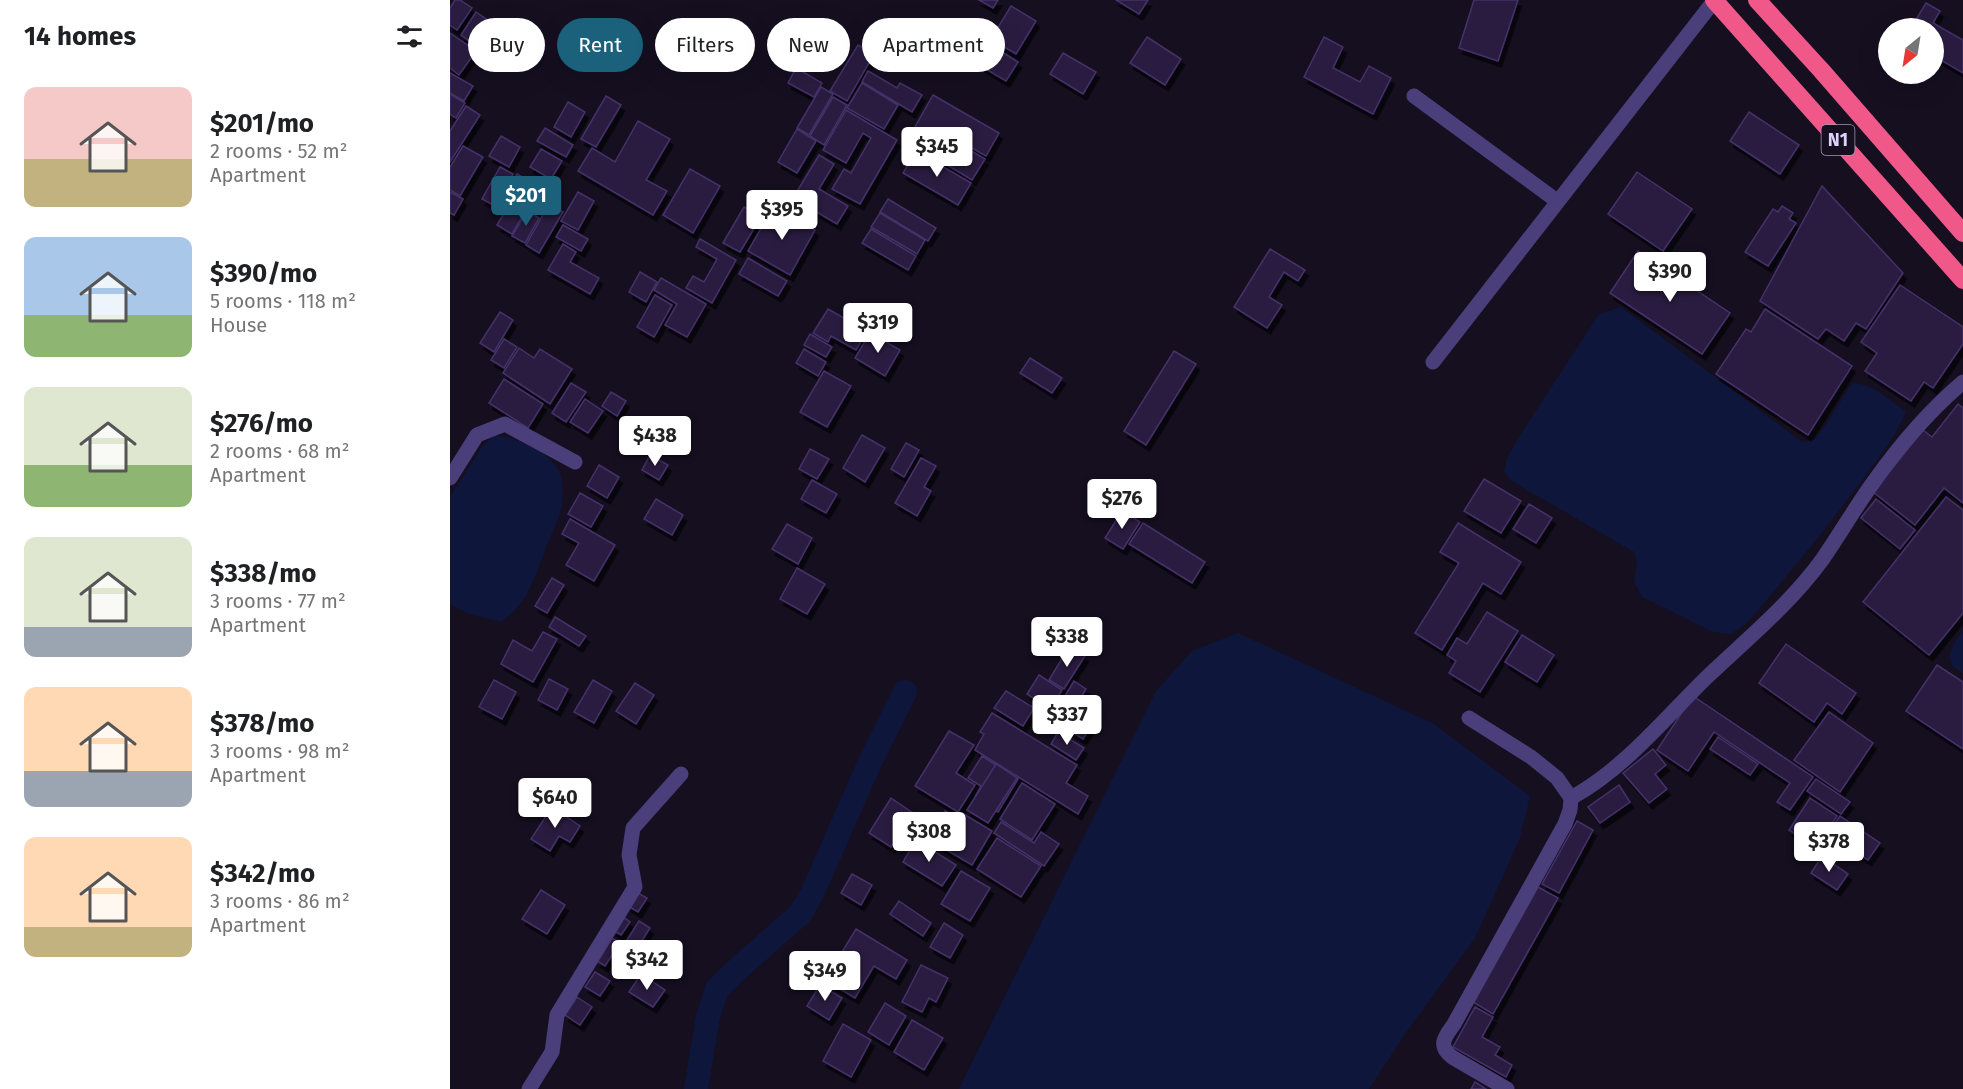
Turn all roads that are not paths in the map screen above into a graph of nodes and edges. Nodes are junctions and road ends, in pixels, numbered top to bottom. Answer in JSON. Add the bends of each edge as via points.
{"nodes":[{"id":1,"x":1714,"y":0,"type":"edge"},
{"id":2,"x":1757,"y":0,"type":"edge"},
{"id":3,"x":1414,"y":96,"type":"dead end"},
{"id":4,"x":1557,"y":201,"type":"junction"},
{"id":5,"x":1963,"y":233,"type":"edge"},
{"id":6,"x":1963,"y":280,"type":"edge"},
{"id":7,"x":1433,"y":362,"type":"dead end"},
{"id":8,"x":1963,"y":382,"type":"edge"},
{"id":9,"x":575,"y":462,"type":"dead end"},
{"id":10,"x":450,"y":478,"type":"edge"},
{"id":11,"x":1469,"y":718,"type":"dead end"},
{"id":12,"x":681,"y":774,"type":"dead end"},
{"id":13,"x":1571,"y":798,"type":"junction"},
{"id":14,"x":529,"y":1089,"type":"edge"},
{"id":15,"x":1507,"y":1089,"type":"edge"}],
"edges":[{"from":1,"to":4,"type":"street"},
{"from":1,"to":6,"type":"highway","number":"N1"},
{"from":2,"to":5,"type":"highway","number":"N1"},
{"from":3,"to":4,"type":"street"},
{"from":4,"to":7,"type":"street"},
{"from":8,"to":13,"type":"street","via":[[1900,446],[1822,561],[1785,605],[1616,766]]},
{"from":9,"to":10,"type":"street","via":[[505,423],[477,435]]},
{"from":11,"to":13,"type":"street","via":[[1531,756],[1557,778]]},
{"from":12,"to":14,"type":"street","via":[[633,828],[629,855],[635,887],[557,1015],[552,1052]]},
{"from":13,"to":15,"type":"street","via":[[1565,824],[1443,1046],[1452,1057]]}]}
